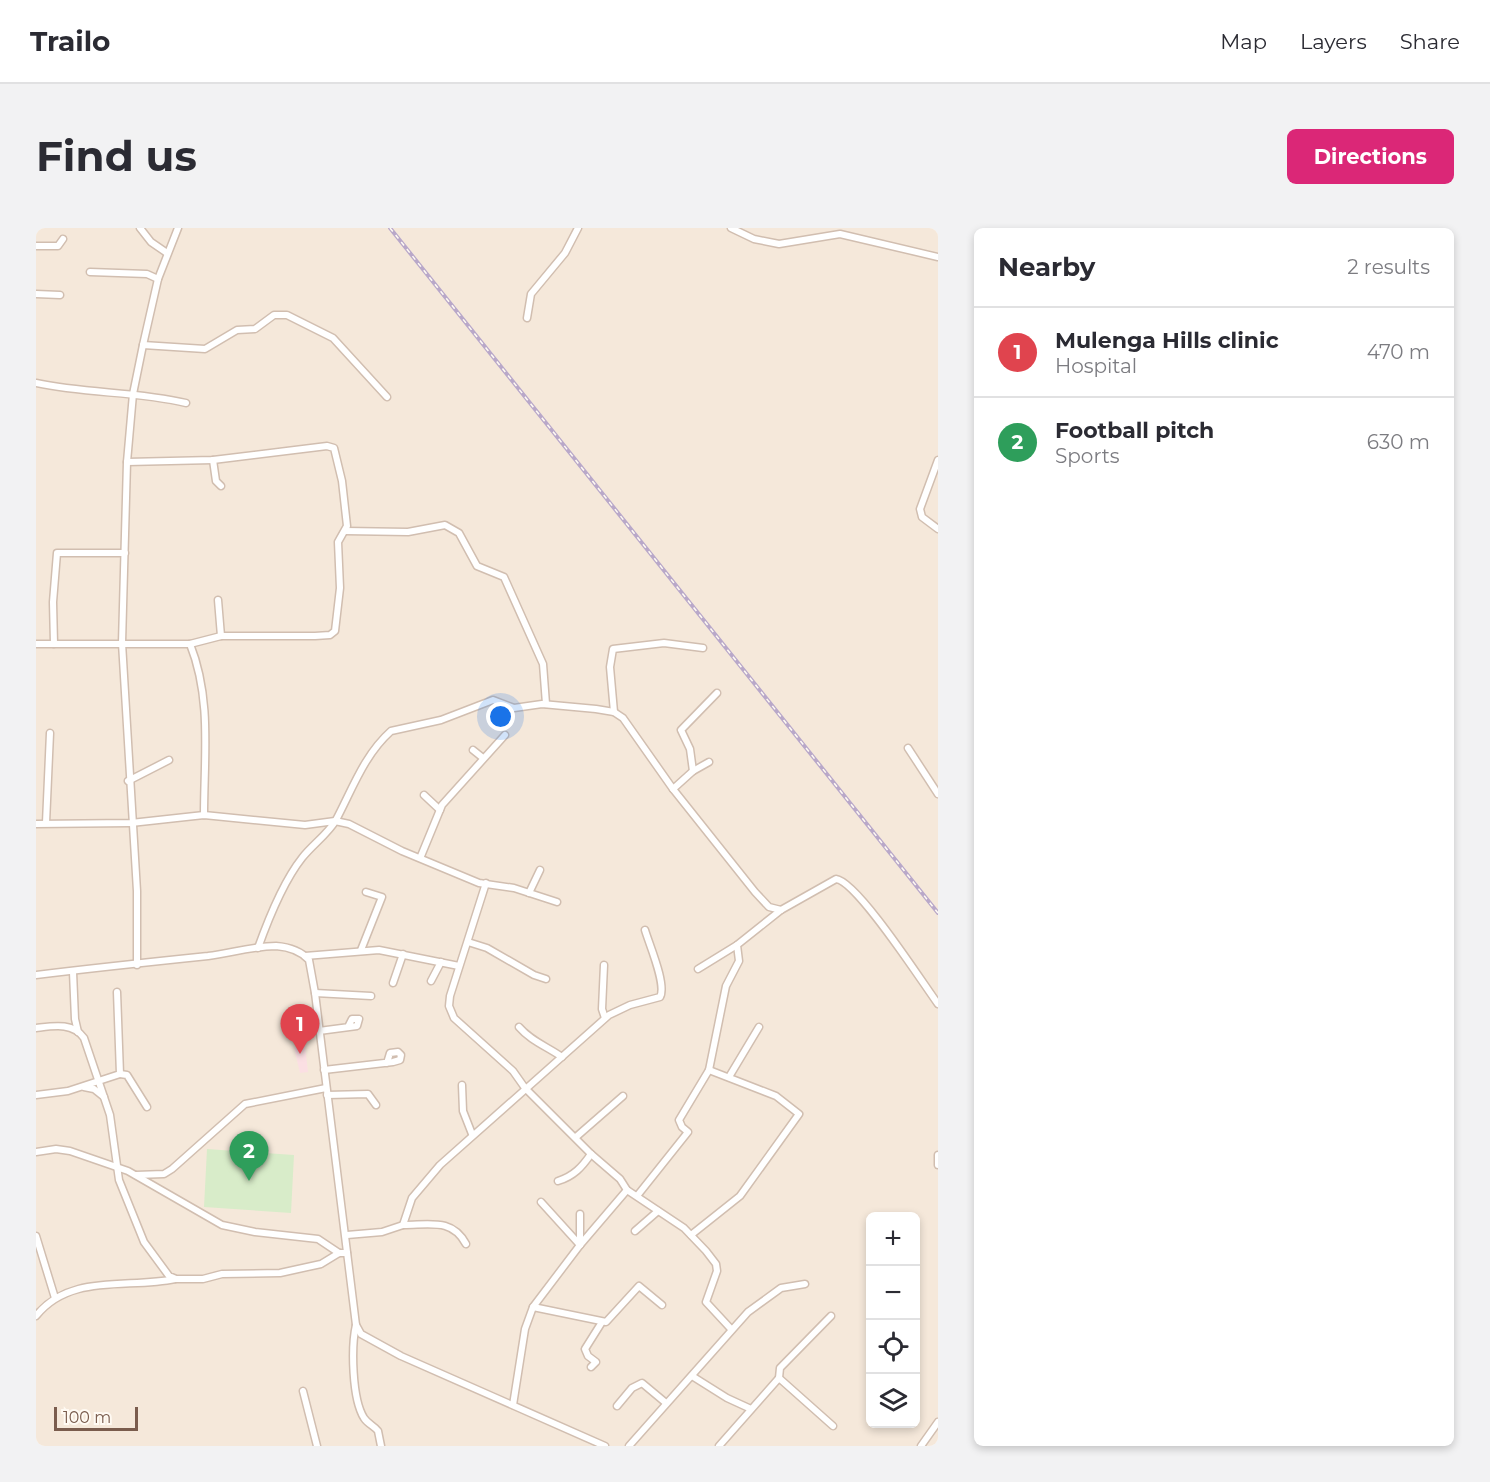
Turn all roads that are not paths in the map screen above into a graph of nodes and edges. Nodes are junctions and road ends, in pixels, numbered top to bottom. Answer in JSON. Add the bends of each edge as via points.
{"nodes":[{"id":1,"x":140,"y":228,"type":"edge"},
{"id":2,"x":178,"y":228,"type":"edge"},
{"id":3,"x":578,"y":228,"type":"edge"},
{"id":4,"x":731,"y":228,"type":"edge"},
{"id":5,"x":63,"y":239,"type":"dead end"},
{"id":6,"x":36,"y":246,"type":"edge"},
{"id":7,"x":167,"y":252,"type":"junction"},
{"id":8,"x":938,"y":257,"type":"edge"},
{"id":9,"x":90,"y":272,"type":"dead end"},
{"id":10,"x":158,"y":279,"type":"junction"},
{"id":11,"x":36,"y":294,"type":"edge"},
{"id":12,"x":60,"y":295,"type":"dead end"},
{"id":13,"x":527,"y":318,"type":"dead end"},
{"id":14,"x":143,"y":345,"type":"junction"},
{"id":15,"x":36,"y":383,"type":"edge"},
{"id":16,"x":133,"y":394,"type":"junction"},
{"id":17,"x":387,"y":397,"type":"dead end"},
{"id":18,"x":186,"y":403,"type":"dead end"},
{"id":19,"x":213,"y":460,"type":"junction"},
{"id":20,"x":938,"y":460,"type":"edge"},
{"id":21,"x":128,"y":462,"type":"junction"},
{"id":22,"x":221,"y":486,"type":"dead end"},
{"id":23,"x":938,"y":529,"type":"edge"},
{"id":24,"x":345,"y":531,"type":"junction"},
{"id":25,"x":126,"y":553,"type":"junction"},
{"id":26,"x":218,"y":600,"type":"dead end"},
{"id":27,"x":221,"y":636,"type":"junction"},
{"id":28,"x":122,"y":643,"type":"junction"},
{"id":29,"x":36,"y":644,"type":"edge"},
{"id":30,"x":54,"y":644,"type":"junction"},
{"id":31,"x":190,"y":644,"type":"junction"},
{"id":32,"x":703,"y":648,"type":"dead end"},
{"id":33,"x":717,"y":693,"type":"dead end"},
{"id":34,"x":546,"y":704,"type":"junction"},
{"id":35,"x":614,"y":712,"type":"junction"},
{"id":36,"x":50,"y":734,"type":"dead end"},
{"id":37,"x":505,"y":735,"type":"dead end"},
{"id":38,"x":908,"y":748,"type":"dead end"},
{"id":39,"x":472,"y":750,"type":"dead end"},
{"id":40,"x":483,"y":758,"type":"junction"},
{"id":41,"x":169,"y":760,"type":"dead end"},
{"id":42,"x":709,"y":762,"type":"dead end"},
{"id":43,"x":693,"y":771,"type":"junction"},
{"id":44,"x":128,"y":781,"type":"junction"},
{"id":45,"x":673,"y":789,"type":"junction"},
{"id":46,"x":938,"y":794,"type":"edge"},
{"id":47,"x":424,"y":795,"type":"dead end"},
{"id":48,"x":440,"y":810,"type":"junction"},
{"id":49,"x":204,"y":815,"type":"junction"},
{"id":50,"x":335,"y":821,"type":"junction"},
{"id":51,"x":131,"y":823,"type":"junction"},
{"id":52,"x":36,"y":824,"type":"edge"},
{"id":53,"x":46,"y":824,"type":"junction"},
{"id":54,"x":421,"y":856,"type":"junction"},
{"id":55,"x":540,"y":870,"type":"dead end"},
{"id":56,"x":486,"y":883,"type":"junction"},
{"id":57,"x":366,"y":892,"type":"dead end"},
{"id":58,"x":529,"y":893,"type":"junction"},
{"id":59,"x":557,"y":902,"type":"dead end"},
{"id":60,"x":781,"y":910,"type":"junction"},
{"id":61,"x":645,"y":930,"type":"dead end"},
{"id":62,"x":468,"y":942,"type":"junction"},
{"id":63,"x":737,"y":945,"type":"junction"},
{"id":64,"x":258,"y":948,"type":"junction"},
{"id":65,"x":361,"y":950,"type":"junction"},
{"id":66,"x":404,"y":954,"type":"junction"},
{"id":67,"x":305,"y":956,"type":"junction"},
{"id":68,"x":441,"y":962,"type":"junction"},
{"id":69,"x":137,"y":965,"type":"junction"},
{"id":70,"x":604,"y":965,"type":"dead end"},
{"id":71,"x":459,"y":966,"type":"junction"},
{"id":72,"x":698,"y":969,"type":"dead end"},
{"id":73,"x":73,"y":972,"type":"junction"},
{"id":74,"x":36,"y":975,"type":"edge"},
{"id":75,"x":546,"y":979,"type":"dead end"},
{"id":76,"x":431,"y":981,"type":"dead end"},
{"id":77,"x":393,"y":983,"type":"dead end"},
{"id":78,"x":117,"y":992,"type":"dead end"},
{"id":79,"x":315,"y":993,"type":"junction"},
{"id":80,"x":371,"y":996,"type":"dead end"},
{"id":81,"x":938,"y":1004,"type":"edge"},
{"id":82,"x":605,"y":1018,"type":"junction"},
{"id":83,"x":75,"y":1019,"type":"junction"},
{"id":84,"x":65,"y":1026,"type":"junction"},
{"id":85,"x":348,"y":1027,"type":"dead end"},
{"id":86,"x":519,"y":1027,"type":"dead end"},
{"id":87,"x":759,"y":1027,"type":"dead end"},
{"id":88,"x":36,"y":1028,"type":"edge"},
{"id":89,"x":319,"y":1031,"type":"junction"},
{"id":90,"x":78,"y":1032,"type":"junction"},
{"id":91,"x":562,"y":1057,"type":"junction"},
{"id":92,"x":387,"y":1062,"type":"dead end"},
{"id":93,"x":324,"y":1070,"type":"junction"},
{"id":94,"x":709,"y":1070,"type":"junction"},
{"id":95,"x":120,"y":1074,"type":"junction"},
{"id":96,"x":729,"y":1077,"type":"junction"},
{"id":97,"x":100,"y":1082,"type":"junction"},
{"id":98,"x":462,"y":1085,"type":"dead end"},
{"id":99,"x":84,"y":1087,"type":"junction"},
{"id":100,"x":525,"y":1088,"type":"junction"},
{"id":101,"x":327,"y":1092,"type":"junction"},
{"id":102,"x":36,"y":1095,"type":"edge"},
{"id":103,"x":623,"y":1096,"type":"dead end"},
{"id":104,"x":104,"y":1097,"type":"junction"},
{"id":105,"x":376,"y":1105,"type":"dead end"},
{"id":106,"x":147,"y":1107,"type":"dead end"},
{"id":107,"x":472,"y":1134,"type":"junction"},
{"id":108,"x":576,"y":1137,"type":"junction"},
{"id":109,"x":36,"y":1152,"type":"edge"},
{"id":110,"x":591,"y":1154,"type":"junction"},
{"id":111,"x":938,"y":1155,"type":"edge"},
{"id":112,"x":938,"y":1165,"type":"edge"},
{"id":113,"x":117,"y":1168,"type":"junction"},
{"id":114,"x":135,"y":1175,"type":"junction"},
{"id":115,"x":558,"y":1182,"type":"dead end"},
{"id":116,"x":627,"y":1190,"type":"junction"},
{"id":117,"x":637,"y":1197,"type":"junction"},
{"id":118,"x":541,"y":1202,"type":"dead end"},
{"id":119,"x":658,"y":1211,"type":"junction"},
{"id":120,"x":580,"y":1214,"type":"dead end"},
{"id":121,"x":403,"y":1225,"type":"junction"},
{"id":122,"x":635,"y":1231,"type":"dead end"},
{"id":123,"x":347,"y":1235,"type":"junction"},
{"id":124,"x":691,"y":1235,"type":"junction"},
{"id":125,"x":36,"y":1236,"type":"edge"},
{"id":126,"x":466,"y":1244,"type":"dead end"},
{"id":127,"x":579,"y":1245,"type":"junction"},
{"id":128,"x":339,"y":1253,"type":"junction"},
{"id":129,"x":347,"y":1253,"type":"junction"},
{"id":130,"x":176,"y":1279,"type":"junction"},
{"id":131,"x":805,"y":1284,"type":"dead end"},
{"id":132,"x":55,"y":1298,"type":"junction"},
{"id":133,"x":662,"y":1305,"type":"dead end"},
{"id":134,"x":533,"y":1307,"type":"junction"},
{"id":135,"x":36,"y":1316,"type":"edge"},
{"id":136,"x":831,"y":1316,"type":"dead end"},
{"id":137,"x":602,"y":1322,"type":"junction"},
{"id":138,"x":356,"y":1325,"type":"junction"},
{"id":139,"x":732,"y":1329,"type":"junction"},
{"id":140,"x":591,"y":1367,"type":"dead end"},
{"id":141,"x":692,"y":1376,"type":"junction"},
{"id":142,"x":779,"y":1378,"type":"junction"},
{"id":143,"x":303,"y":1391,"type":"dead end"},
{"id":144,"x":666,"y":1403,"type":"junction"},
{"id":145,"x":513,"y":1405,"type":"junction"},
{"id":146,"x":617,"y":1406,"type":"dead end"},
{"id":147,"x":751,"y":1408,"type":"junction"},
{"id":148,"x":938,"y":1422,"type":"edge"},
{"id":149,"x":833,"y":1426,"type":"dead end"},
{"id":150,"x":317,"y":1446,"type":"edge"},
{"id":151,"x":381,"y":1446,"type":"edge"},
{"id":152,"x":605,"y":1446,"type":"edge"},
{"id":153,"x":629,"y":1446,"type":"edge"},
{"id":154,"x":719,"y":1446,"type":"edge"},
{"id":155,"x":921,"y":1446,"type":"edge"}],
"edges":[{"from":1,"to":7,"type":"street","via":[[151,242]]},
{"from":2,"to":7,"type":"street"},
{"from":3,"to":13,"type":"street","via":[[565,253],[531,294]]},
{"from":4,"to":8,"type":"street","via":[[754,239],[779,244],[840,234]]},
{"from":5,"to":6,"type":"street","via":[[58,246]]},
{"from":7,"to":10,"type":"street"},
{"from":9,"to":10,"type":"street","via":[[147,274]]},
{"from":10,"to":14,"type":"street"},
{"from":11,"to":12,"type":"street"},
{"from":14,"to":16,"type":"street"},
{"from":14,"to":17,"type":"street","via":[[205,349],[237,330],[255,329],[274,315],[287,315],[333,338]]},
{"from":15,"to":16,"type":"street"},
{"from":16,"to":18,"type":"street"},
{"from":16,"to":21,"type":"street"},
{"from":19,"to":21,"type":"street"},
{"from":19,"to":22,"type":"street","via":[[216,481]]},
{"from":19,"to":24,"type":"street","via":[[331,447],[342,481]]},
{"from":20,"to":23,"type":"street","via":[[920,509],[922,517]]},
{"from":21,"to":25,"type":"street"},
{"from":24,"to":27,"type":"street","via":[[338,542],[339,609],[333,634]]},
{"from":24,"to":34,"type":"street","via":[[408,532],[445,525],[459,533],[477,566],[504,577],[543,664]]},
{"from":25,"to":28,"type":"street"},
{"from":25,"to":30,"type":"street","via":[[57,553]]},
{"from":26,"to":27,"type":"street"},
{"from":27,"to":31,"type":"street"},
{"from":28,"to":30,"type":"street"},
{"from":28,"to":31,"type":"street"},
{"from":28,"to":44,"type":"street"},
{"from":29,"to":30,"type":"street"},
{"from":31,"to":49,"type":"street","via":[[199,666],[207,727]]},
{"from":32,"to":35,"type":"street","via":[[664,643],[613,649],[610,667]]},
{"from":33,"to":43,"type":"street","via":[[681,730],[690,749]]},
{"from":34,"to":35,"type":"street"},
{"from":34,"to":50,"type":"street","via":[[514,708],[493,700],[441,720],[391,731],[368,757]]},
{"from":35,"to":45,"type":"street","via":[[623,718]]},
{"from":36,"to":53,"type":"street"},
{"from":37,"to":40,"type":"street"},
{"from":38,"to":46,"type":"street"},
{"from":39,"to":40,"type":"street"},
{"from":40,"to":48,"type":"street"},
{"from":41,"to":44,"type":"street"},
{"from":42,"to":43,"type":"street"},
{"from":43,"to":45,"type":"street"},
{"from":44,"to":51,"type":"street"},
{"from":45,"to":60,"type":"street","via":[[765,904]]},
{"from":47,"to":48,"type":"street"},
{"from":48,"to":54,"type":"street"},
{"from":49,"to":50,"type":"street","via":[[305,825]]},
{"from":49,"to":51,"type":"street"},
{"from":50,"to":54,"type":"street"},
{"from":50,"to":64,"type":"street","via":[[296,867]]},
{"from":51,"to":53,"type":"street"},
{"from":51,"to":69,"type":"street","via":[[137,891]]},
{"from":52,"to":53,"type":"street"},
{"from":54,"to":56,"type":"street"},
{"from":55,"to":58,"type":"street"},
{"from":56,"to":58,"type":"street"},
{"from":56,"to":62,"type":"street"},
{"from":57,"to":65,"type":"street","via":[[382,897]]},
{"from":58,"to":59,"type":"street"},
{"from":60,"to":63,"type":"street"},
{"from":60,"to":81,"type":"street","via":[[831,880],[841,879],[866,904]]},
{"from":61,"to":82,"type":"street","via":[[663,993]]},
{"from":62,"to":71,"type":"street"},
{"from":62,"to":75,"type":"street"},
{"from":63,"to":72,"type":"street"},
{"from":63,"to":94,"type":"street","via":[[740,961],[726,986]]},
{"from":64,"to":67,"type":"street","via":[[291,948]]},
{"from":64,"to":69,"type":"street"},
{"from":65,"to":66,"type":"street"},
{"from":65,"to":67,"type":"street"},
{"from":66,"to":68,"type":"street"},
{"from":66,"to":77,"type":"street"},
{"from":67,"to":79,"type":"street"},
{"from":68,"to":71,"type":"street"},
{"from":68,"to":76,"type":"street"},
{"from":69,"to":73,"type":"street","via":[[86,967]]},
{"from":70,"to":82,"type":"street"},
{"from":71,"to":100,"type":"street","via":[[449,1006],[454,1018],[513,1071]]},
{"from":73,"to":74,"type":"street"},
{"from":73,"to":83,"type":"street"},
{"from":78,"to":95,"type":"street"},
{"from":79,"to":80,"type":"street"},
{"from":79,"to":89,"type":"street"},
{"from":82,"to":91,"type":"street"},
{"from":83,"to":84,"type":"street"},
{"from":83,"to":90,"type":"street"},
{"from":84,"to":88,"type":"street"},
{"from":84,"to":90,"type":"street"},
{"from":85,"to":89,"type":"street"},
{"from":86,"to":91,"type":"street","via":[[531,1041]]},
{"from":87,"to":96,"type":"street"},
{"from":89,"to":93,"type":"street"},
{"from":90,"to":97,"type":"street","via":[[88,1046]]},
{"from":91,"to":100,"type":"street"},
{"from":92,"to":93,"type":"street"},
{"from":93,"to":101,"type":"street"},
{"from":94,"to":96,"type":"street"},
{"from":94,"to":117,"type":"street","via":[[679,1120],[688,1132],[684,1140]]},
{"from":95,"to":97,"type":"street"},
{"from":95,"to":106,"type":"street","via":[[127,1075]]},
{"from":96,"to":124,"type":"street","via":[[776,1096],[799,1114],[740,1196]]},
{"from":97,"to":99,"type":"street"},
{"from":97,"to":104,"type":"street"},
{"from":98,"to":107,"type":"street","via":[[463,1111]]},
{"from":99,"to":102,"type":"street"},
{"from":99,"to":104,"type":"street"},
{"from":100,"to":107,"type":"street"},
{"from":100,"to":108,"type":"street"},
{"from":101,"to":105,"type":"street","via":[[368,1094]]},
{"from":101,"to":114,"type":"street","via":[[245,1104],[172,1169],[164,1174]]},
{"from":101,"to":123,"type":"street"},
{"from":103,"to":108,"type":"street"},
{"from":104,"to":113,"type":"street"},
{"from":107,"to":121,"type":"street","via":[[412,1198]]},
{"from":108,"to":110,"type":"street"},
{"from":109,"to":113,"type":"street","via":[[61,1149]]},
{"from":110,"to":115,"type":"street","via":[[582,1167]]},
{"from":110,"to":116,"type":"street"},
{"from":111,"to":112,"type":"street"},
{"from":113,"to":114,"type":"street"},
{"from":113,"to":130,"type":"street","via":[[144,1242],[166,1273]]},
{"from":114,"to":128,"type":"street","via":[[222,1225],[318,1239]]},
{"from":116,"to":117,"type":"street"},
{"from":116,"to":127,"type":"street"},
{"from":117,"to":119,"type":"street"},
{"from":118,"to":127,"type":"street"},
{"from":119,"to":122,"type":"street"},
{"from":119,"to":124,"type":"street"},
{"from":120,"to":127,"type":"street"},
{"from":121,"to":123,"type":"street","via":[[382,1233]]},
{"from":121,"to":126,"type":"street","via":[[452,1226]]},
{"from":123,"to":129,"type":"street"},
{"from":124,"to":139,"type":"street","via":[[716,1264],[716,1276],[705,1298],[708,1306]]},
{"from":125,"to":132,"type":"street"},
{"from":127,"to":134,"type":"street"},
{"from":128,"to":129,"type":"street"},
{"from":128,"to":130,"type":"street","via":[[321,1264],[280,1273]]},
{"from":129,"to":138,"type":"street"},
{"from":130,"to":132,"type":"street","via":[[77,1288]]},
{"from":131,"to":139,"type":"street","via":[[781,1288]]},
{"from":132,"to":135,"type":"street"},
{"from":133,"to":137,"type":"street","via":[[639,1286]]},
{"from":134,"to":137,"type":"street"},
{"from":134,"to":145,"type":"street","via":[[525,1329]]},
{"from":136,"to":142,"type":"street","via":[[780,1368]]},
{"from":137,"to":140,"type":"street","via":[[585,1349],[596,1362]]},
{"from":138,"to":145,"type":"street","via":[[362,1334],[382,1346]]},
{"from":138,"to":151,"type":"street","via":[[352,1347],[361,1410],[366,1421],[378,1431]]},
{"from":139,"to":141,"type":"street"},
{"from":141,"to":144,"type":"street"},
{"from":141,"to":147,"type":"street"},
{"from":142,"to":147,"type":"street"},
{"from":142,"to":149,"type":"street"},
{"from":143,"to":150,"type":"street"},
{"from":144,"to":146,"type":"street","via":[[642,1383],[632,1388]]},
{"from":144,"to":153,"type":"street"},
{"from":145,"to":152,"type":"street"},
{"from":147,"to":154,"type":"street"},
{"from":148,"to":155,"type":"street"}]}
